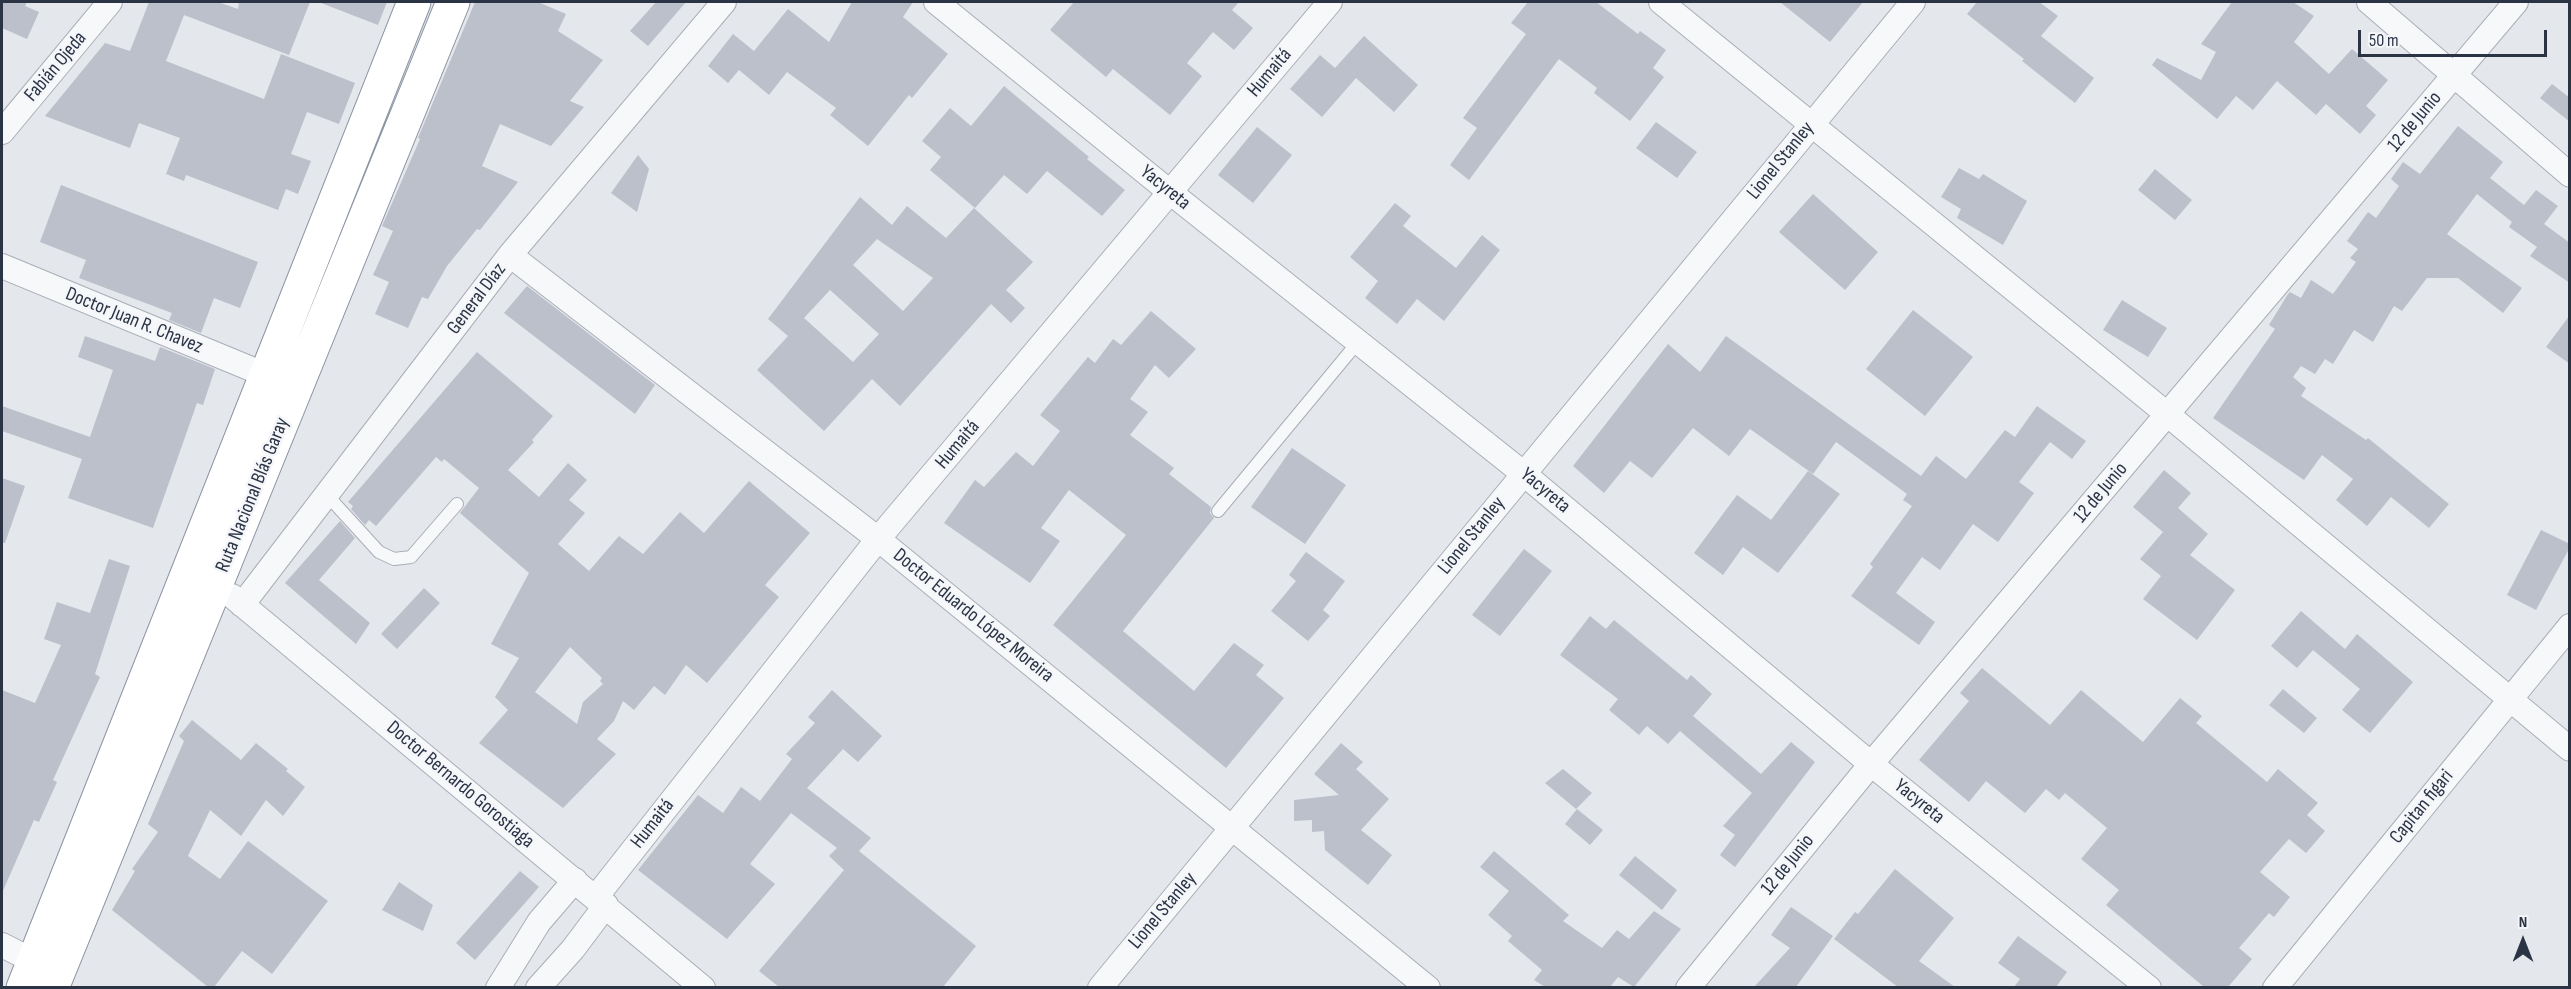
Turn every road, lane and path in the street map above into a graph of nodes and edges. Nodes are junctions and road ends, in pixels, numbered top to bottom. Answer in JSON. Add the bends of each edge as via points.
{"nodes":[{"id":1,"x":110,"y":2,"type":"edge"},
{"id":2,"x":414,"y":2,"type":"edge"},
{"id":3,"x":453,"y":2,"type":"edge"},
{"id":4,"x":724,"y":2,"type":"edge"},
{"id":5,"x":936,"y":2,"type":"edge"},
{"id":6,"x":1330,"y":2,"type":"edge"},
{"id":7,"x":1660,"y":2,"type":"edge"},
{"id":8,"x":1913,"y":2,"type":"edge"},
{"id":9,"x":2369,"y":2,"type":"edge"},
{"id":10,"x":2516,"y":2,"type":"edge"},
{"id":11,"x":2456,"y":74,"type":"junction"},
{"id":12,"x":1811,"y":125,"type":"junction"},
{"id":13,"x":2,"y":132,"type":"edge"},
{"id":14,"x":2570,"y":175,"type":"edge"},
{"id":15,"x":1171,"y":193,"type":"junction"},
{"id":16,"x":510,"y":255,"type":"junction"},
{"id":17,"x":2,"y":266,"type":"edge"},
{"id":18,"x":1358,"y":342,"type":"junction"},
{"id":19,"x":266,"y":375,"type":"junction"},
{"id":20,"x":2167,"y":414,"type":"junction"},
{"id":21,"x":1524,"y":474,"type":"junction"},
{"id":22,"x":327,"y":495,"type":"junction"},
{"id":23,"x":457,"y":504,"type":"dead end"},
{"id":24,"x":1218,"y":510,"type":"dead end"},
{"id":25,"x":878,"y":539,"type":"junction"},
{"id":26,"x":201,"y":581,"type":"junction"},
{"id":27,"x":242,"y":605,"type":"junction"},
{"id":28,"x":2570,"y":626,"type":"edge"},
{"id":29,"x":2511,"y":698,"type":"junction"},
{"id":30,"x":2570,"y":749,"type":"edge"},
{"id":31,"x":1872,"y":764,"type":"junction"},
{"id":32,"x":1232,"y":828,"type":"junction"},
{"id":33,"x":575,"y":880,"type":"junction"},
{"id":34,"x":601,"y":901,"type":"junction"},
{"id":35,"x":2,"y":945,"type":"edge"},
{"id":36,"x":41,"y":977,"type":"edge"},
{"id":37,"x":498,"y":987,"type":"edge"},
{"id":38,"x":538,"y":987,"type":"edge"},
{"id":39,"x":703,"y":987,"type":"edge"},
{"id":40,"x":1100,"y":987,"type":"edge"},
{"id":41,"x":1428,"y":987,"type":"edge"},
{"id":42,"x":1688,"y":987,"type":"edge"},
{"id":43,"x":2149,"y":987,"type":"edge"},
{"id":44,"x":2275,"y":987,"type":"edge"}],
"edges":[{"from":1,"to":13,"type":"street","name":"Fabián Ojeda"},
{"from":2,"to":19,"type":"highway","name":"Ruta Nacional Blás Garay"},
{"from":3,"to":26,"type":"highway","name":"Ruta Nacional Blás Garay"},
{"from":4,"to":16,"type":"street","name":"General Díaz"},
{"from":5,"to":15,"type":"street","name":"Yacyreta"},
{"from":6,"to":15,"type":"street","name":"Humaitá"},
{"from":7,"to":12,"type":"street"},
{"from":8,"to":12,"type":"street","name":"Lionel Stanley"},
{"from":9,"to":11,"type":"street"},
{"from":10,"to":11,"type":"street","name":"12 de Junio"},
{"from":11,"to":14,"type":"street"},
{"from":11,"to":20,"type":"street","name":"12 de Junio"},
{"from":12,"to":20,"type":"street"},
{"from":12,"to":21,"type":"street","name":"Lionel Stanley"},
{"from":15,"to":18,"type":"street","name":"Yacyreta"},
{"from":15,"to":25,"type":"street","name":"Humaitá"},
{"from":16,"to":22,"type":"street","name":"General Díaz"},
{"from":16,"to":25,"type":"street","name":"Doctor Eduardo López Moreira"},
{"from":17,"to":19,"type":"street","name":"Doctor Juan R. Chavez"},
{"from":18,"to":21,"type":"street","name":"Yacyreta"},
{"from":18,"to":24,"type":"lane"},
{"from":19,"to":26,"type":"highway","name":"Ruta Nacional Blás Garay"},
{"from":20,"to":29,"type":"street"},
{"from":20,"to":31,"type":"street","name":"12 de Junio"},
{"from":21,"to":31,"type":"street","name":"Yacyreta"},
{"from":21,"to":32,"type":"street","name":"Lionel Stanley"},
{"from":22,"to":23,"type":"lane","via":[[380,552],[394,560],[411,557]]},
{"from":22,"to":27,"type":"street","name":"General Díaz"},
{"from":25,"to":32,"type":"street","name":"Doctor Eduardo López Moreira"},
{"from":25,"to":34,"type":"street","name":"Humaitá"},
{"from":26,"to":27,"type":"street","name":"Doctor Bernardo Gorostiaga"},
{"from":26,"to":36,"type":"highway","name":"Ruta Nacional Blás Garay"},
{"from":27,"to":33,"type":"street","name":"Doctor Bernardo Gorostiaga"},
{"from":28,"to":29,"type":"street","name":"Capitan figari"},
{"from":29,"to":30,"type":"street"},
{"from":29,"to":44,"type":"street","name":"Capitan figari"},
{"from":31,"to":42,"type":"street","name":"12 de Junio"},
{"from":31,"to":43,"type":"street","name":"Yacyreta"},
{"from":32,"to":40,"type":"street","name":"Lionel Stanley"},
{"from":32,"to":41,"type":"street","name":"Doctor Eduardo López Moreira"},
{"from":33,"to":34,"type":"street","name":"Doctor Bernardo Gorostiaga"},
{"from":33,"to":37,"type":"street","via":[[539,922]]},
{"from":34,"to":38,"type":"street","name":"Humaitá","via":[[573,949]]},
{"from":34,"to":39,"type":"street","name":"Doctor Bernardo Gorostiaga"},
{"from":35,"to":36,"type":"street"}]}
